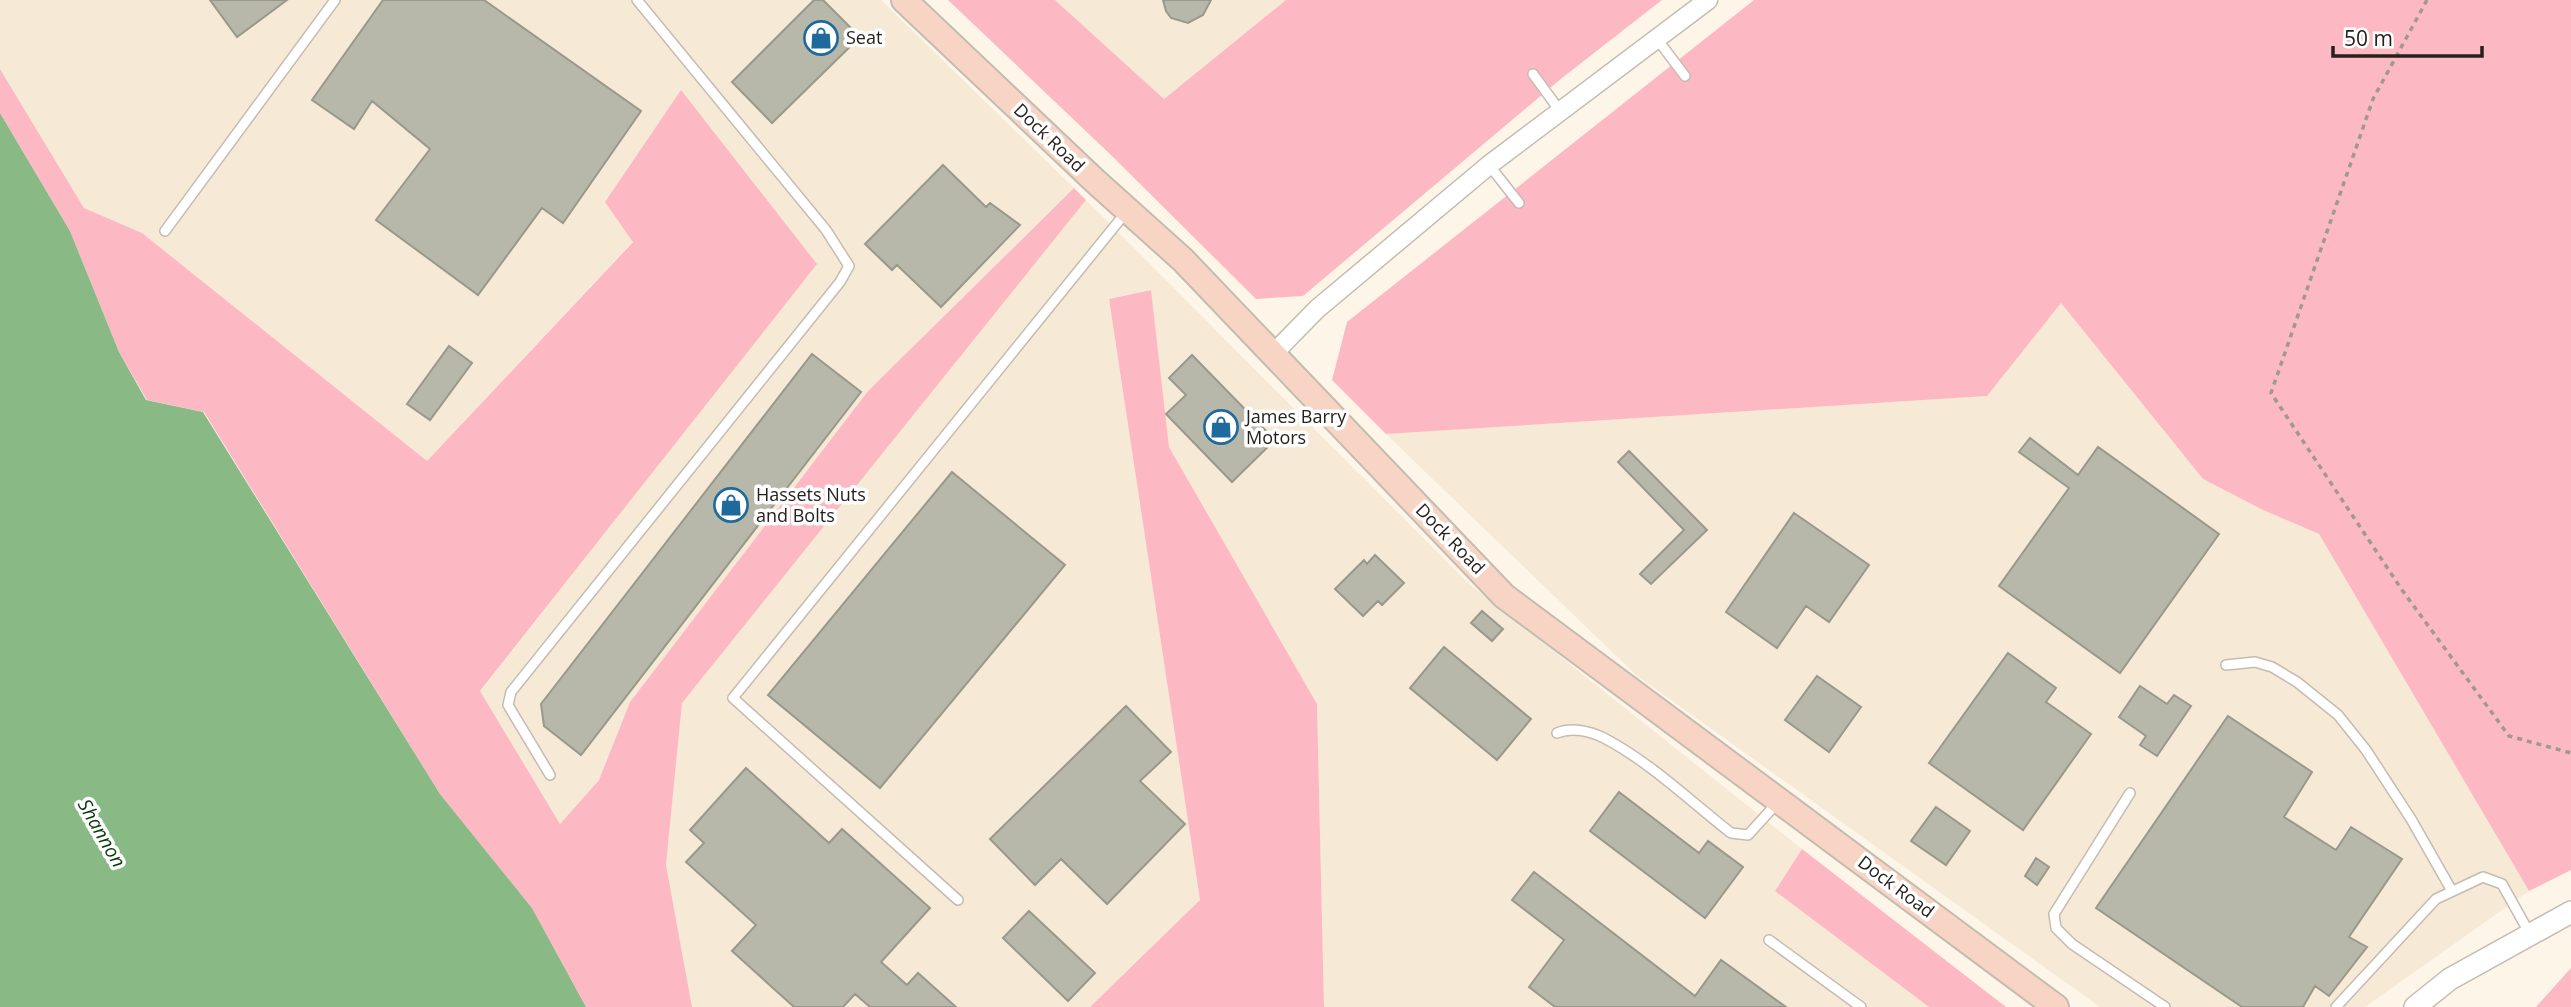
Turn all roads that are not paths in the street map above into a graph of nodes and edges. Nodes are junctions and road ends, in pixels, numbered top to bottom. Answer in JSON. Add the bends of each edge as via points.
{"nodes":[{"id":1,"x":335,"y":0,"type":"edge"},
{"id":2,"x":637,"y":0,"type":"edge"},
{"id":3,"x":904,"y":0,"type":"edge"},
{"id":4,"x":1703,"y":2,"type":"edge"},
{"id":5,"x":1657,"y":39,"type":"junction"},
{"id":6,"x":1533,"y":74,"type":"dead end"},
{"id":7,"x":1685,"y":76,"type":"dead end"},
{"id":8,"x":1560,"y":111,"type":"junction"},
{"id":9,"x":1489,"y":166,"type":"junction"},
{"id":10,"x":1519,"y":203,"type":"dead end"},
{"id":11,"x":1128,"y":210,"type":"junction"},
{"id":12,"x":164,"y":231,"type":"dead end"},
{"id":13,"x":1273,"y":354,"type":"junction"},
{"id":14,"x":2226,"y":665,"type":"dead end"},
{"id":15,"x":1557,"y":733,"type":"dead end"},
{"id":16,"x":550,"y":775,"type":"dead end"},
{"id":17,"x":2130,"y":793,"type":"dead end"},
{"id":18,"x":1779,"y":801,"type":"junction"},
{"id":19,"x":2452,"y":891,"type":"junction"},
{"id":20,"x":958,"y":900,"type":"dead end"},
{"id":21,"x":2571,"y":912,"type":"edge"},
{"id":22,"x":2530,"y":934,"type":"junction"},
{"id":23,"x":1769,"y":940,"type":"dead end"},
{"id":24,"x":1861,"y":1007,"type":"edge"},
{"id":25,"x":2056,"y":1007,"type":"edge"},
{"id":26,"x":2165,"y":1007,"type":"edge"},
{"id":27,"x":2336,"y":1007,"type":"edge"},
{"id":28,"x":2414,"y":1007,"type":"edge"}],
"edges":[{"from":1,"to":12,"type":"lane"},
{"from":2,"to":16,"type":"lane","via":[[826,230],[849,266],[511,692],[508,705]]},
{"from":3,"to":11,"type":"main road","name":"Dock Road"},
{"from":4,"to":5,"type":"street"},
{"from":5,"to":7,"type":"lane"},
{"from":5,"to":8,"type":"street"},
{"from":6,"to":8,"type":"lane"},
{"from":8,"to":9,"type":"street"},
{"from":9,"to":10,"type":"lane"},
{"from":9,"to":13,"type":"street","via":[[1317,309]]},
{"from":11,"to":13,"type":"main road","name":"Dock Road"},
{"from":11,"to":20,"type":"lane","via":[[733,698]]},
{"from":13,"to":18,"type":"main road","name":"Dock Road","via":[[1504,596]]},
{"from":14,"to":19,"type":"lane","via":[[2255,662],[2272,667],[2338,715],[2411,819]]},
{"from":15,"to":18,"type":"lane","via":[[1574,729],[1603,738],[1731,833],[1748,835]]},
{"from":17,"to":26,"type":"lane","via":[[2054,914],[2056,928],[2072,944]]},
{"from":18,"to":25,"type":"main road","name":"Dock Road"},
{"from":19,"to":22,"type":"lane","via":[[2483,877],[2502,884]]},
{"from":19,"to":27,"type":"lane","via":[[2436,899]]},
{"from":21,"to":22,"type":"street"},
{"from":22,"to":28,"type":"street","via":[[2450,979]]},
{"from":23,"to":24,"type":"lane"}]}
